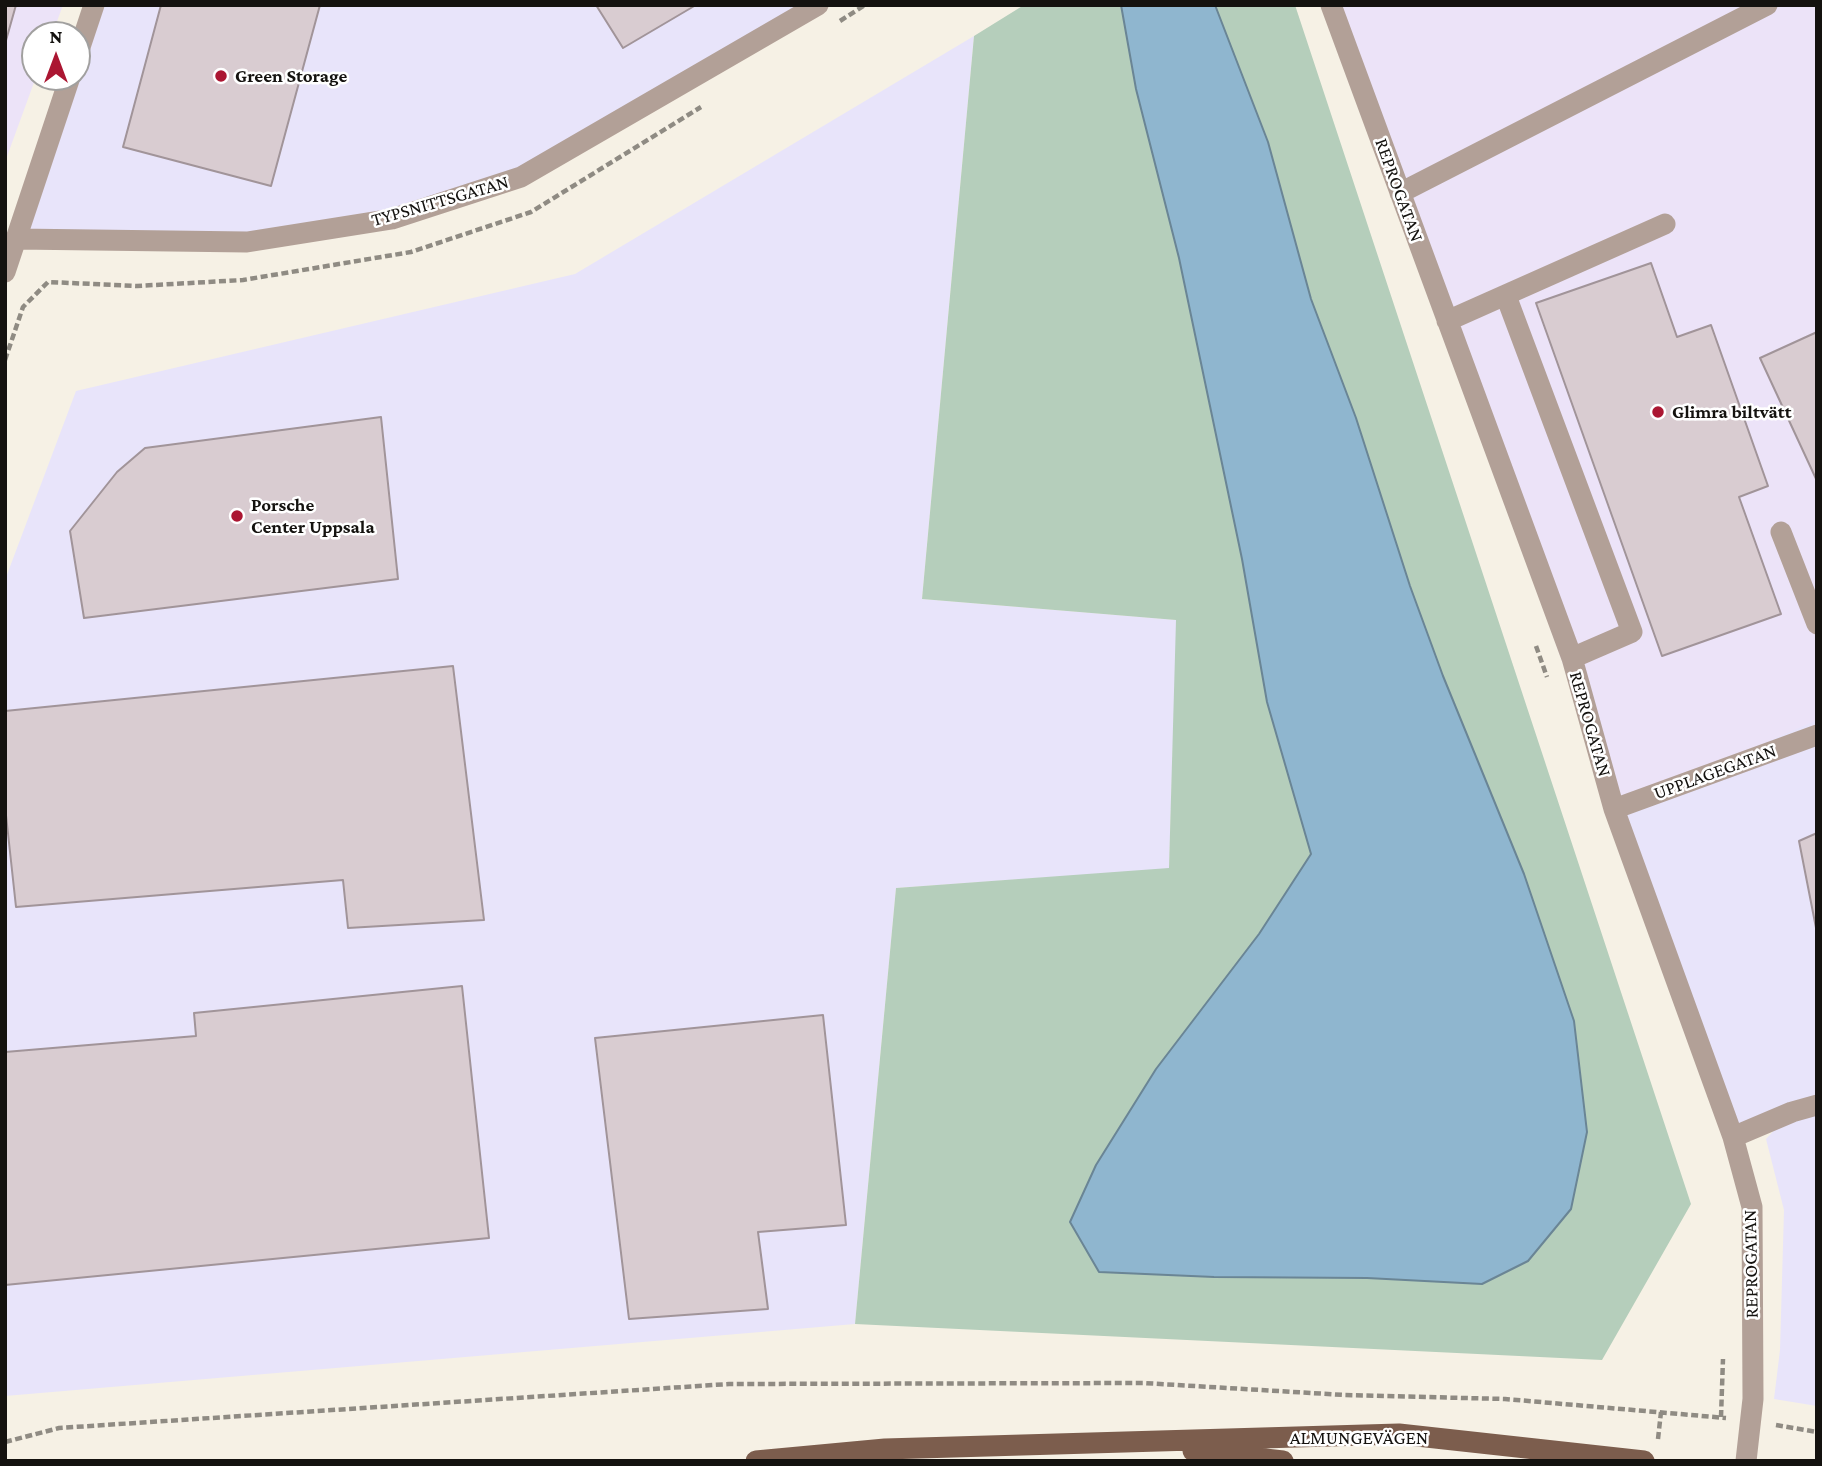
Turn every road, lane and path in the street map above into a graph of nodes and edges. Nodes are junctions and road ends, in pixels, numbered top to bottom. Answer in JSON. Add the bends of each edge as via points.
{"nodes":[{"id":1,"x":818,"y":5,"type":"edge"},
{"id":2,"x":1331,"y":5,"type":"edge"},
{"id":3,"x":1767,"y":5,"type":"edge"},
{"id":4,"x":65,"y":91,"type":"edge"},
{"id":5,"x":1400,"y":193,"type":"junction"},
{"id":6,"x":1665,"y":224,"type":"dead end"},
{"id":7,"x":17,"y":239,"type":"junction"},
{"id":8,"x":5,"y":272,"type":"edge"},
{"id":9,"x":1506,"y":296,"type":"junction"},
{"id":10,"x":1447,"y":321,"type":"junction"},
{"id":11,"x":1781,"y":532,"type":"dead end"},
{"id":12,"x":1817,"y":624,"type":"edge"},
{"id":13,"x":1535,"y":643,"type":"dead end"},
{"id":14,"x":1572,"y":658,"type":"junction"},
{"id":15,"x":1549,"y":682,"type":"dead end"},
{"id":16,"x":1817,"y":735,"type":"edge"},
{"id":17,"x":1614,"y":809,"type":"junction"},
{"id":18,"x":1817,"y":1105,"type":"edge"},
{"id":19,"x":1733,"y":1137,"type":"junction"},
{"id":20,"x":1724,"y":1351,"type":"dead end"},
{"id":21,"x":1721,"y":1418,"type":"junction"},
{"id":22,"x":1752,"y":1420,"type":"junction"},
{"id":23,"x":1817,"y":1432,"type":"edge"},
{"id":24,"x":5,"y":1442,"type":"edge"},
{"id":25,"x":1115,"y":1442,"type":"junction"},
{"id":26,"x":886,"y":1455,"type":"edge"},
{"id":27,"x":756,"y":1461,"type":"edge"},
{"id":28,"x":1283,"y":1461,"type":"edge"},
{"id":29,"x":1644,"y":1461,"type":"edge"},
{"id":30,"x":1746,"y":1461,"type":"edge"}],
"edges":[{"from":1,"to":7,"type":"street","name":"TYPSNITTSGATAN","via":[[520,177],[392,219],[247,242]]},
{"from":2,"to":5,"type":"street","name":"REPROGATAN"},
{"from":3,"to":5,"type":"street"},
{"from":4,"to":7,"type":"street"},
{"from":5,"to":10,"type":"street","name":"REPROGATAN"},
{"from":6,"to":9,"type":"street"},
{"from":7,"to":8,"type":"street"},
{"from":9,"to":10,"type":"street"},
{"from":9,"to":14,"type":"street","via":[[1632,632]]},
{"from":10,"to":14,"type":"street","name":"REPROGATAN"},
{"from":11,"to":12,"type":"street"},
{"from":13,"to":15,"type":"path"},
{"from":14,"to":17,"type":"street","name":"REPROGATAN"},
{"from":16,"to":17,"type":"street","name":"UPPLAGEGATAN"},
{"from":17,"to":19,"type":"street","name":"REPROGATAN"},
{"from":18,"to":19,"type":"street"},
{"from":19,"to":22,"type":"street","name":"REPROGATAN","via":[[1752,1208]]},
{"from":20,"to":21,"type":"path"},
{"from":21,"to":22,"type":"path"},
{"from":21,"to":24,"type":"path","via":[[1504,1399],[1144,1383],[729,1384],[58,1428]]},
{"from":22,"to":23,"type":"path"},
{"from":22,"to":30,"type":"street","name":"REPROGATAN"},
{"from":25,"to":26,"type":"main road","name":"ALMUNGEVÄGEN"},
{"from":25,"to":28,"type":"main road","name":"ALMUNGEVÄGEN"},
{"from":25,"to":29,"type":"main road","name":"ALMUNGEVÄGEN","via":[[1399,1434]]},
{"from":26,"to":27,"type":"main road","name":"ALMUNGEVÄGEN"}]}
